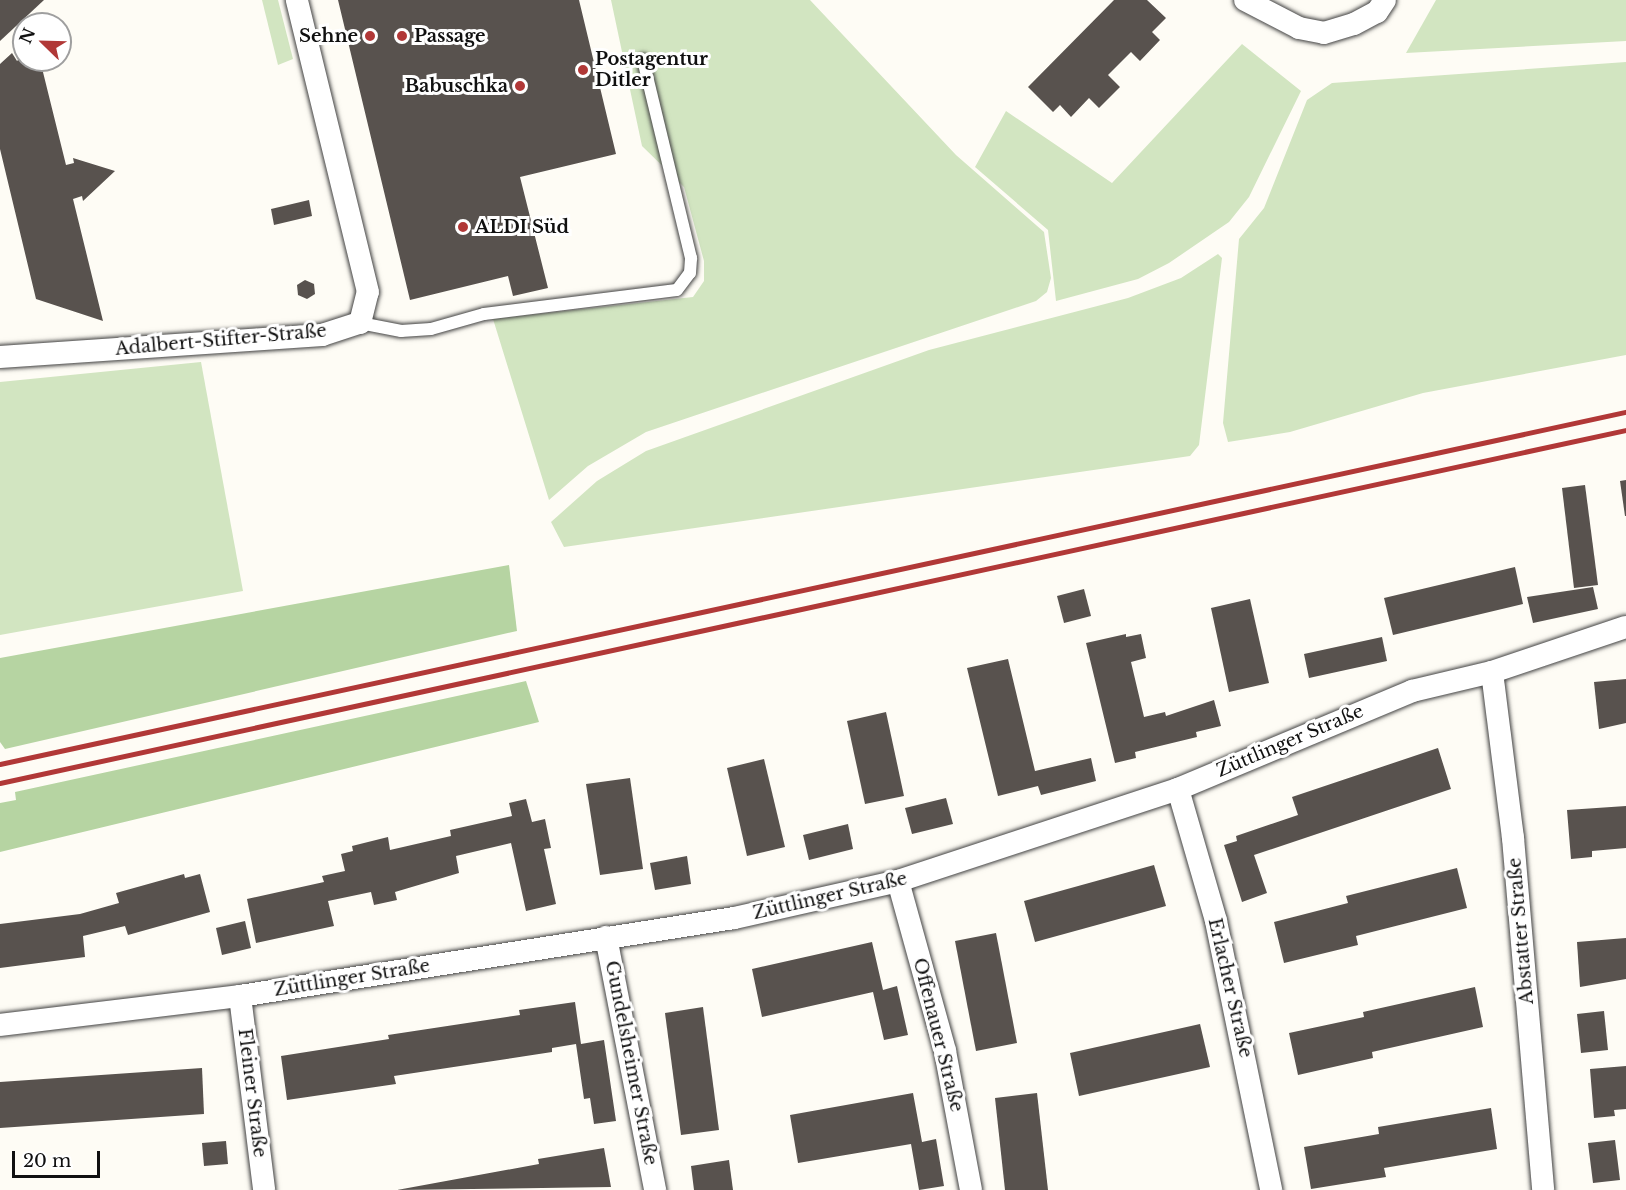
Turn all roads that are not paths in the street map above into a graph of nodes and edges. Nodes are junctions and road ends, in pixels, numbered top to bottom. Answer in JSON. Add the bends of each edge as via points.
{"nodes":[{"id":1,"x":297,"y":0,"type":"edge"},
{"id":2,"x":1245,"y":0,"type":"edge"},
{"id":3,"x":1385,"y":0,"type":"edge"},
{"id":4,"x":643,"y":60,"type":"dead end"},
{"id":5,"x":360,"y":323,"type":"junction"},
{"id":6,"x":0,"y":357,"type":"edge"},
{"id":7,"x":1626,"y":627,"type":"edge"},
{"id":8,"x":1492,"y":672,"type":"junction"},
{"id":9,"x":1178,"y":789,"type":"junction"},
{"id":10,"x":898,"y":881,"type":"junction"},
{"id":11,"x":606,"y":937,"type":"junction"},
{"id":12,"x":240,"y":996,"type":"junction"},
{"id":13,"x":0,"y":1025,"type":"edge"},
{"id":14,"x":264,"y":1190,"type":"edge"},
{"id":15,"x":655,"y":1190,"type":"edge"},
{"id":16,"x":971,"y":1190,"type":"edge"},
{"id":17,"x":1271,"y":1190,"type":"edge"},
{"id":18,"x":1543,"y":1190,"type":"edge"}],
"edges":[{"from":1,"to":5,"type":"street","via":[[368,292]]},
{"from":2,"to":3,"type":"street","via":[[1299,28],[1324,33],[1377,12]]},
{"from":4,"to":5,"type":"lane","via":[[691,258],[690,273],[677,290],[484,314],[431,329],[401,331]]},
{"from":5,"to":6,"type":"street","name":"Adalbert-Stifter-Straße","via":[[322,336]]},
{"from":7,"to":8,"type":"street","name":"Züttlinger Straße"},
{"from":8,"to":9,"type":"street","name":"Züttlinger Straße","via":[[1412,691]]},
{"from":8,"to":18,"type":"street","name":"Abstatter Straße","via":[[1513,838]]},
{"from":9,"to":10,"type":"street","name":"Züttlinger Straße"},
{"from":9,"to":17,"type":"street","name":"Erlacher Straße","via":[[1216,921]]},
{"from":10,"to":11,"type":"street","name":"Züttlinger Straße","via":[[734,918]]},
{"from":10,"to":16,"type":"street","name":"Offenauer Straße","via":[[945,1052]]},
{"from":11,"to":12,"type":"street","name":"Züttlinger Straße"},
{"from":11,"to":15,"type":"street","name":"Gundelsheimer Straße"},
{"from":12,"to":13,"type":"street","name":"Züttlinger Straße"},
{"from":12,"to":14,"type":"street","name":"Fleiner Straße"}]}
